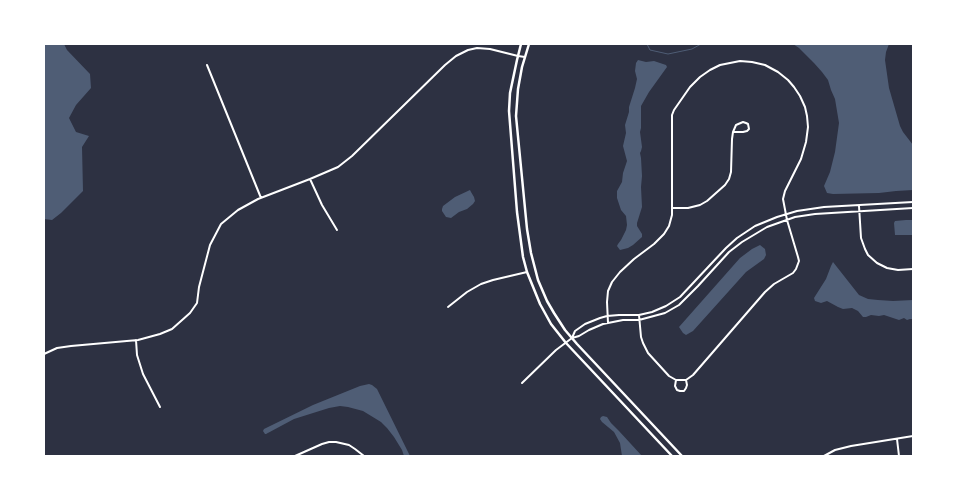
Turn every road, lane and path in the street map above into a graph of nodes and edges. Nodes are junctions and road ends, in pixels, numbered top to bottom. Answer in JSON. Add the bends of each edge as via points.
{"nodes":[{"id":1,"x":521,"y":44,"type":"edge"},
{"id":2,"x":529,"y":44,"type":"edge"},
{"id":3,"x":518,"y":56,"type":"junction"},
{"id":4,"x":525,"y":57,"type":"junction"},
{"id":5,"x":208,"y":65,"type":"dead end"},
{"id":6,"x":733,"y":132,"type":"junction"},
{"id":7,"x":310,"y":179,"type":"junction"},
{"id":8,"x":261,"y":198,"type":"junction"},
{"id":9,"x":913,"y":202,"type":"edge"},
{"id":10,"x":859,"y":206,"type":"junction"},
{"id":11,"x":672,"y":208,"type":"junction"},
{"id":12,"x":913,"y":208,"type":"edge"},
{"id":13,"x":860,"y":211,"type":"junction"},
{"id":14,"x":786,"y":215,"type":"junction"},
{"id":15,"x":788,"y":220,"type":"junction"},
{"id":16,"x":337,"y":230,"type":"dead end"},
{"id":17,"x":913,"y":269,"type":"edge"},
{"id":18,"x":527,"y":272,"type":"junction"},
{"id":19,"x":448,"y":307,"type":"dead end"},
{"id":20,"x":639,"y":315,"type":"junction"},
{"id":21,"x":607,"y":316,"type":"junction"},
{"id":22,"x":639,"y":320,"type":"junction"},
{"id":23,"x":608,"y":323,"type":"junction"},
{"id":24,"x":572,"y":338,"type":"junction"},
{"id":25,"x":136,"y":340,"type":"junction"},
{"id":26,"x":566,"y":343,"type":"junction"},
{"id":27,"x":44,"y":354,"type":"edge"},
{"id":28,"x":676,"y":380,"type":"junction"},
{"id":29,"x":686,"y":380,"type":"junction"},
{"id":30,"x":522,"y":384,"type":"dead end"},
{"id":31,"x":160,"y":407,"type":"dead end"},
{"id":32,"x":913,"y":436,"type":"edge"},
{"id":33,"x":897,"y":439,"type":"junction"},
{"id":34,"x":295,"y":456,"type":"edge"},
{"id":35,"x":364,"y":456,"type":"edge"},
{"id":36,"x":672,"y":456,"type":"edge"},
{"id":37,"x":682,"y":456,"type":"edge"},
{"id":38,"x":824,"y":456,"type":"edge"},
{"id":39,"x":899,"y":456,"type":"edge"}],
"edges":[{"from":1,"to":3,"type":"main road"},
{"from":2,"to":4,"type":"main road"},
{"from":3,"to":4,"type":"street"},
{"from":3,"to":7,"type":"street","via":[[477,48],[456,56],[352,156],[338,167]]},
{"from":3,"to":18,"type":"main road","via":[[509,111],[517,212]]},
{"from":4,"to":24,"type":"main road","via":[[518,89],[516,116],[531,253],[538,280],[547,300]]},
{"from":5,"to":8,"type":"street"},
{"from":6,"to":6,"type":"street","via":[[736,125],[742,122],[749,127],[747,131]]},
{"from":6,"to":11,"type":"street","via":[[731,172],[725,185],[700,205]]},
{"from":7,"to":8,"type":"street"},
{"from":7,"to":16,"type":"street"},
{"from":8,"to":25,"type":"street","via":[[238,210],[221,224],[210,245],[197,303],[190,313],[172,329]]},
{"from":9,"to":10,"type":"street"},
{"from":10,"to":13,"type":"street"},
{"from":10,"to":14,"type":"street","via":[[824,207]]},
{"from":11,"to":14,"type":"street","via":[[674,110],[700,77],[720,65],[740,61],[765,65],[778,72],[794,87],[805,107],[808,127],[806,142],[801,159],[785,191],[783,199]]},
{"from":11,"to":21,"type":"street","via":[[669,226],[664,234],[612,282],[608,291]]},
{"from":12,"to":13,"type":"street"},
{"from":13,"to":15,"type":"street","via":[[815,214]]},
{"from":13,"to":17,"type":"street","via":[[862,243],[872,259],[887,268]]},
{"from":14,"to":15,"type":"street"},
{"from":14,"to":20,"type":"street","via":[[755,226],[737,238],[680,297],[666,306]]},
{"from":15,"to":22,"type":"street","via":[[767,227],[729,252],[679,305],[666,313]]},
{"from":15,"to":29,"type":"street","via":[[799,262],[796,270],[765,292]]},
{"from":18,"to":19,"type":"street","via":[[481,284]]},
{"from":18,"to":26,"type":"main road","via":[[540,304]]},
{"from":20,"to":21,"type":"street"},
{"from":20,"to":22,"type":"street"},
{"from":21,"to":23,"type":"street"},
{"from":21,"to":24,"type":"street","via":[[585,324],[575,331]]},
{"from":22,"to":23,"type":"street"},
{"from":22,"to":28,"type":"street","via":[[641,337],[648,354]]},
{"from":23,"to":24,"type":"street"},
{"from":24,"to":26,"type":"street"},
{"from":24,"to":37,"type":"main road"},
{"from":25,"to":27,"type":"street","via":[[57,348]]},
{"from":25,"to":31,"type":"street","via":[[137,355],[143,374]]},
{"from":26,"to":30,"type":"street"},
{"from":26,"to":36,"type":"main road"},
{"from":28,"to":29,"type":"street"},
{"from":28,"to":29,"type":"street","via":[[675,386],[680,391],[686,388]]},
{"from":32,"to":33,"type":"street"},
{"from":33,"to":38,"type":"street","via":[[846,447]]},
{"from":33,"to":39,"type":"street"},
{"from":34,"to":35,"type":"street","via":[[322,444],[336,442],[349,445]]}]}
